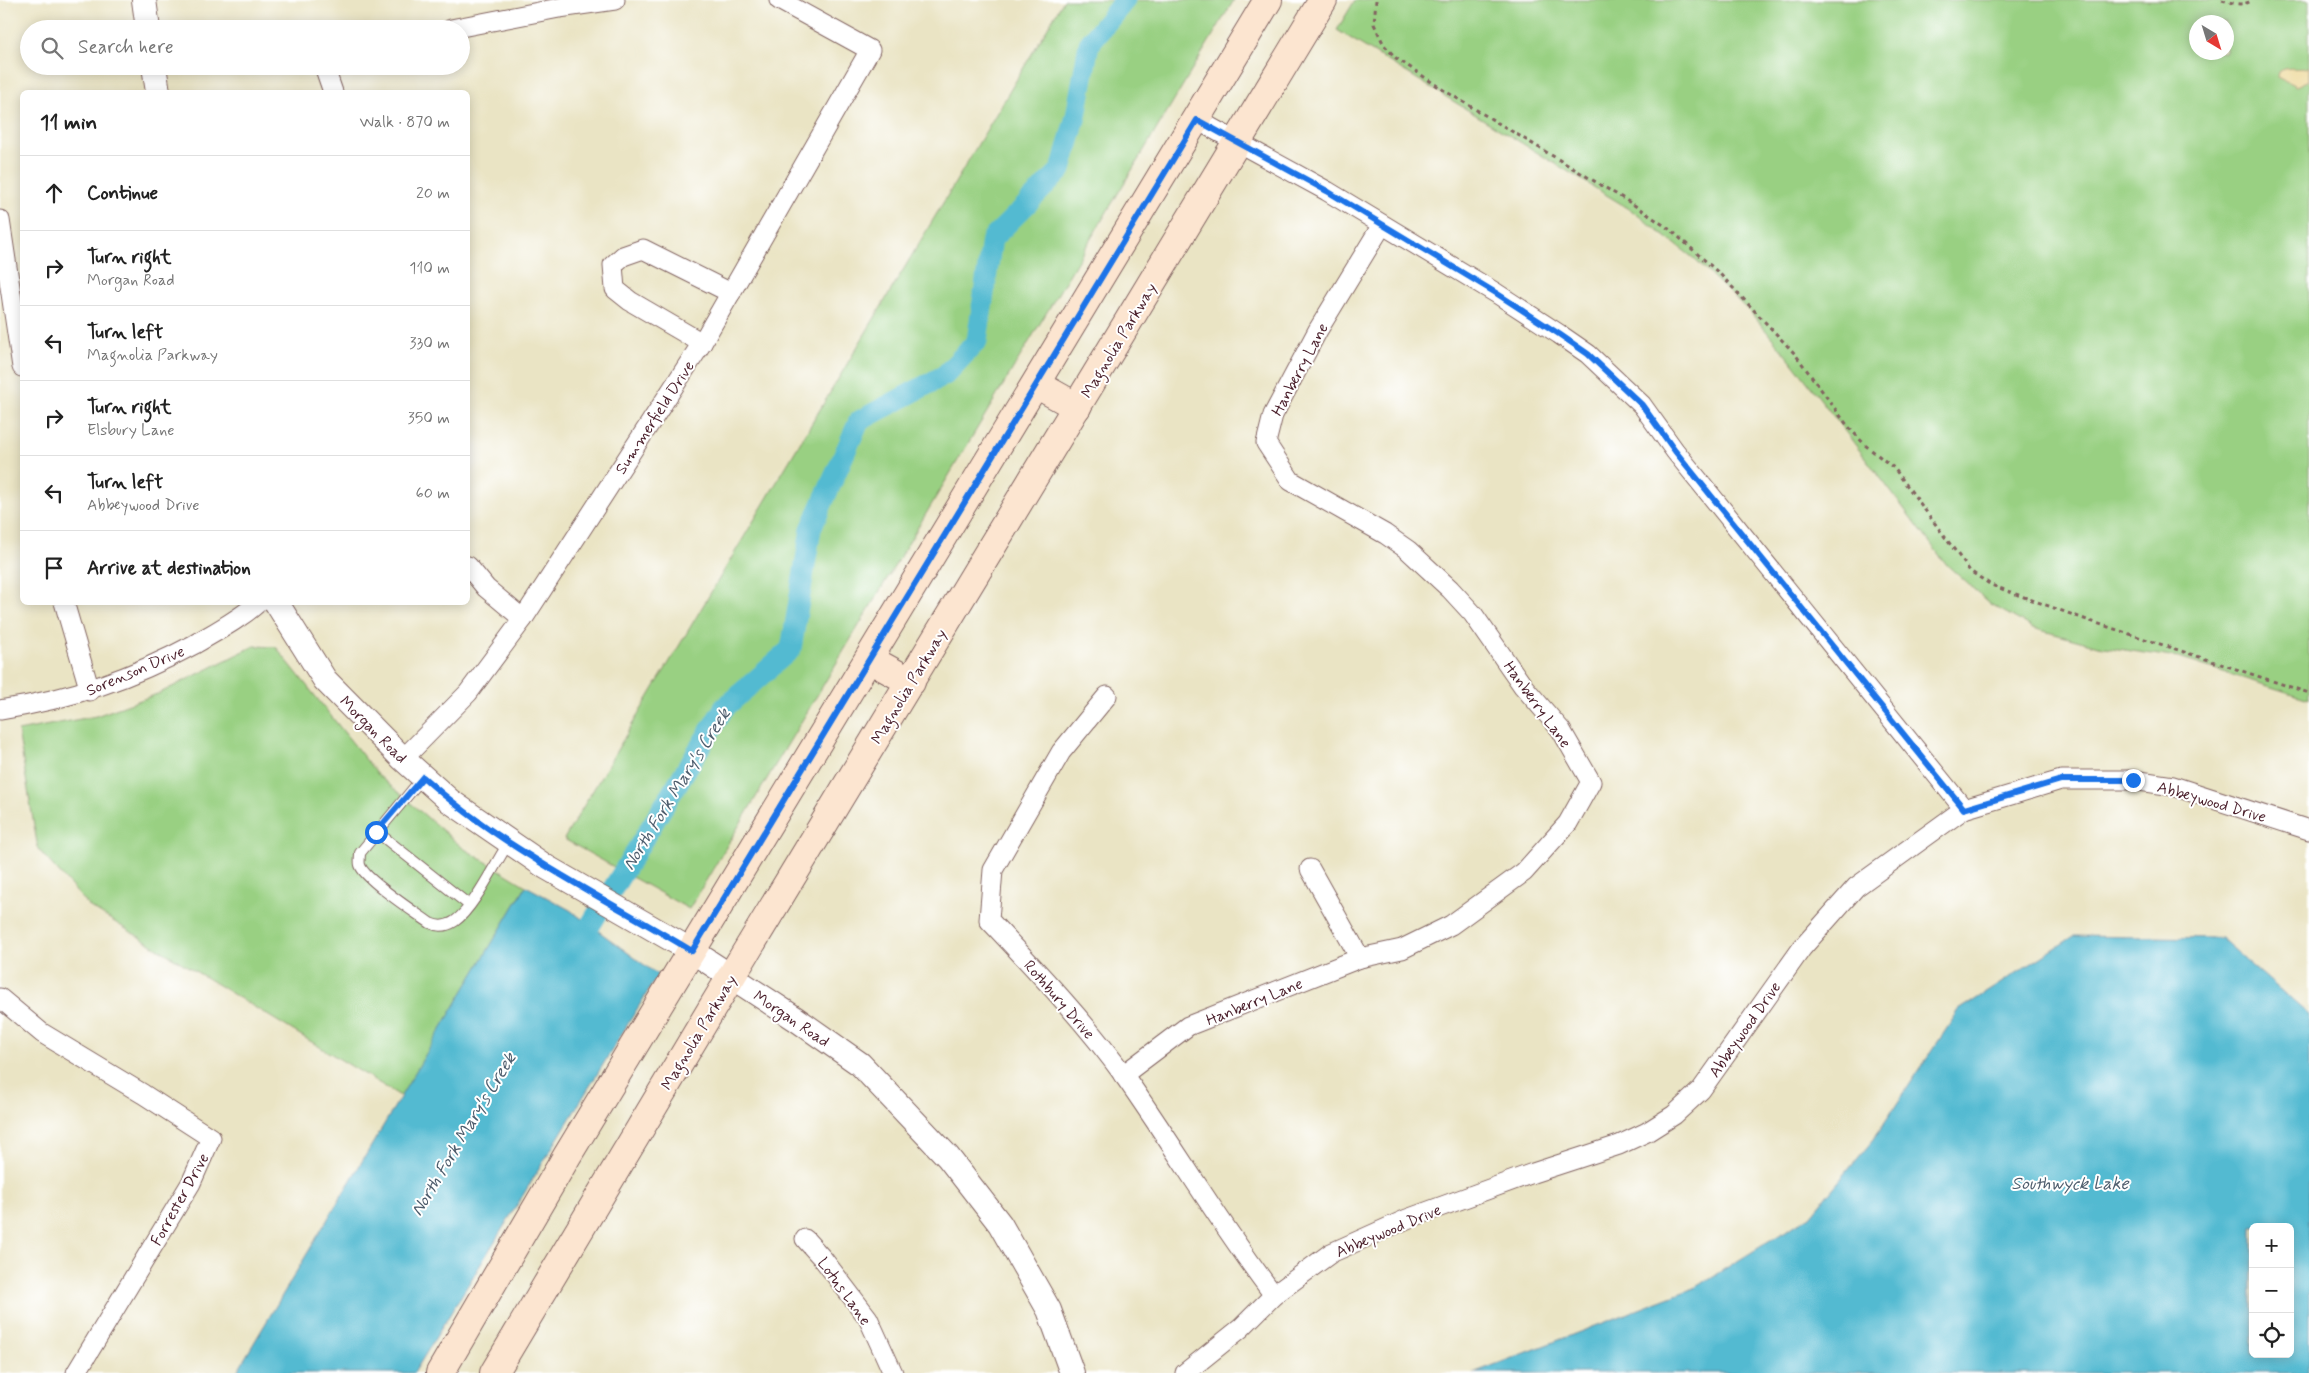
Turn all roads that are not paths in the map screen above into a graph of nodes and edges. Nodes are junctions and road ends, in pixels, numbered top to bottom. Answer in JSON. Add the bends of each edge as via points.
{"nodes":[{"id":1,"x":144,"y":0,"type":"edge"},
{"id":2,"x":615,"y":0,"type":"edge"},
{"id":3,"x":779,"y":0,"type":"edge"},
{"id":4,"x":1268,"y":0,"type":"edge"},
{"id":5,"x":1323,"y":0,"type":"edge"},
{"id":6,"x":147,"y":20,"type":"edge"},
{"id":7,"x":470,"y":25,"type":"edge"},
{"id":8,"x":155,"y":75,"type":"edge"},
{"id":9,"x":327,"y":75,"type":"edge"},
{"id":10,"x":158,"y":90,"type":"edge"},
{"id":11,"x":332,"y":90,"type":"edge"},
{"id":12,"x":1197,"y":120,"type":"junction"},
{"id":13,"x":1238,"y":142,"type":"junction"},
{"id":14,"x":0,"y":220,"type":"edge"},
{"id":15,"x":1382,"y":225,"type":"junction"},
{"id":16,"x":731,"y":293,"type":"junction"},
{"id":17,"x":702,"y":343,"type":"junction"},
{"id":18,"x":20,"y":354,"type":"edge"},
{"id":19,"x":1036,"y":384,"type":"junction"},
{"id":20,"x":1077,"y":407,"type":"junction"},
{"id":21,"x":470,"y":568,"type":"edge"},
{"id":22,"x":65,"y":605,"type":"edge"},
{"id":23,"x":255,"y":605,"type":"edge"},
{"id":24,"x":278,"y":605,"type":"edge"},
{"id":25,"x":523,"y":619,"type":"junction"},
{"id":26,"x":868,"y":659,"type":"junction"},
{"id":27,"x":911,"y":682,"type":"junction"},
{"id":28,"x":90,"y":690,"type":"junction"},
{"id":29,"x":1107,"y":696,"type":"dead end"},
{"id":30,"x":0,"y":710,"type":"edge"},
{"id":31,"x":403,"y":759,"type":"junction"},
{"id":32,"x":423,"y":777,"type":"junction"},
{"id":33,"x":1964,"y":809,"type":"junction"},
{"id":34,"x":2309,"y":830,"type":"edge"},
{"id":35,"x":376,"y":832,"type":"junction"},
{"id":36,"x":509,"y":842,"type":"junction"},
{"id":37,"x":1310,"y":869,"type":"dead end"},
{"id":38,"x":469,"y":905,"type":"junction"},
{"id":39,"x":692,"y":951,"type":"junction"},
{"id":40,"x":1360,"y":958,"type":"junction"},
{"id":41,"x":732,"y":978,"type":"junction"},
{"id":42,"x":2,"y":1005,"type":"edge"},
{"id":43,"x":1123,"y":1075,"type":"junction"},
{"id":44,"x":805,"y":1239,"type":"dead end"},
{"id":45,"x":1274,"y":1296,"type":"junction"},
{"id":46,"x":76,"y":1373,"type":"edge"},
{"id":47,"x":440,"y":1373,"type":"edge"},
{"id":48,"x":494,"y":1373,"type":"edge"},
{"id":49,"x":893,"y":1373,"type":"edge"},
{"id":50,"x":1072,"y":1373,"type":"edge"},
{"id":51,"x":1185,"y":1373,"type":"edge"}],
"edges":[{"from":1,"to":6,"type":"street"},
{"from":2,"to":7,"type":"street"},
{"from":3,"to":16,"type":"street","name":"Summerfield Drive","via":[[870,50]]},
{"from":4,"to":12,"type":"main road"},
{"from":5,"to":13,"type":"main road","name":"Magnolia Parkway"},
{"from":8,"to":10,"type":"street"},
{"from":9,"to":11,"type":"street"},
{"from":12,"to":13,"type":"street"},
{"from":12,"to":19,"type":"main road"},
{"from":13,"to":15,"type":"street"},
{"from":13,"to":20,"type":"main road","name":"Magnolia Parkway"},
{"from":14,"to":18,"type":"street"},
{"from":15,"to":33,"type":"street","via":[[1496,293],[1588,354],[1642,405],[1675,451]]},
{"from":15,"to":40,"type":"street","name":"Hanberry Lane","via":[[1318,330],[1273,415],[1266,443],[1291,481],[1385,534],[1408,550],[1450,589],[1473,614],[1523,686],[1561,730],[1591,782],[1568,823],[1524,872],[1494,895],[1451,924],[1402,949]]},
{"from":16,"to":17,"type":"street","name":"Summerfield Drive"},
{"from":16,"to":17,"type":"street","via":[[643,249],[623,256],[613,265],[615,289]]},
{"from":17,"to":25,"type":"street","name":"Summerfield Drive"},
{"from":19,"to":20,"type":"main road"},
{"from":19,"to":26,"type":"main road"},
{"from":20,"to":27,"type":"main road","name":"Magnolia Parkway"},
{"from":21,"to":25,"type":"street","via":[[486,588]]},
{"from":22,"to":28,"type":"street"},
{"from":23,"to":28,"type":"street","name":"Sorenson Drive","via":[[206,638],[159,663]]},
{"from":24,"to":31,"type":"street","name":"Morgan Road","via":[[325,680]]},
{"from":25,"to":31,"type":"street","name":"Summerfield Drive","via":[[468,693]]},
{"from":26,"to":27,"type":"main road"},
{"from":26,"to":39,"type":"main road"},
{"from":27,"to":41,"type":"main road","name":"Magnolia Parkway"},
{"from":28,"to":30,"type":"street","name":"Sorenson Drive","via":[[46,703]]},
{"from":29,"to":43,"type":"street","name":"Rothbury Drive","via":[[1061,752],[993,870],[989,920],[1063,998]]},
{"from":31,"to":32,"type":"street","name":"Morgan Road"},
{"from":32,"to":35,"type":"lane"},
{"from":32,"to":36,"type":"street","name":"Morgan Road","via":[[450,801]]},
{"from":33,"to":34,"type":"street","name":"Abbeywood Drive","via":[[2061,780],[2133,780],[2173,786]]},
{"from":33,"to":45,"type":"street","name":"Abbeywood Drive","via":[[1856,887],[1802,948],[1701,1090],[1674,1115],[1619,1146],[1533,1173],[1416,1216],[1331,1253]]},
{"from":35,"to":38,"type":"lane"},
{"from":35,"to":38,"type":"lane","via":[[360,853],[360,865],[378,884],[437,926],[454,922]]},
{"from":36,"to":38,"type":"lane"},
{"from":36,"to":39,"type":"street","name":"Morgan Road","via":[[546,867]]},
{"from":37,"to":40,"type":"street"},
{"from":39,"to":41,"type":"street","name":"Morgan Road"},
{"from":39,"to":47,"type":"main road"},
{"from":40,"to":43,"type":"street","name":"Hanberry Lane","via":[[1188,1026]]},
{"from":41,"to":48,"type":"main road","name":"Magnolia Parkway"},
{"from":41,"to":50,"type":"street","name":"Morgan Road","via":[[860,1064],[948,1157],[1000,1224],[1049,1310]]},
{"from":42,"to":46,"type":"street","name":"Forrester Drive","via":[[211,1138],[191,1183]]},
{"from":43,"to":45,"type":"street","name":"Rothbury Drive","via":[[1171,1143],[1237,1248]]},
{"from":44,"to":49,"type":"street","name":"Lotus Lane","via":[[868,1318]]},
{"from":45,"to":51,"type":"street","name":"Abbeywood Drive","via":[[1241,1328]]}]}
